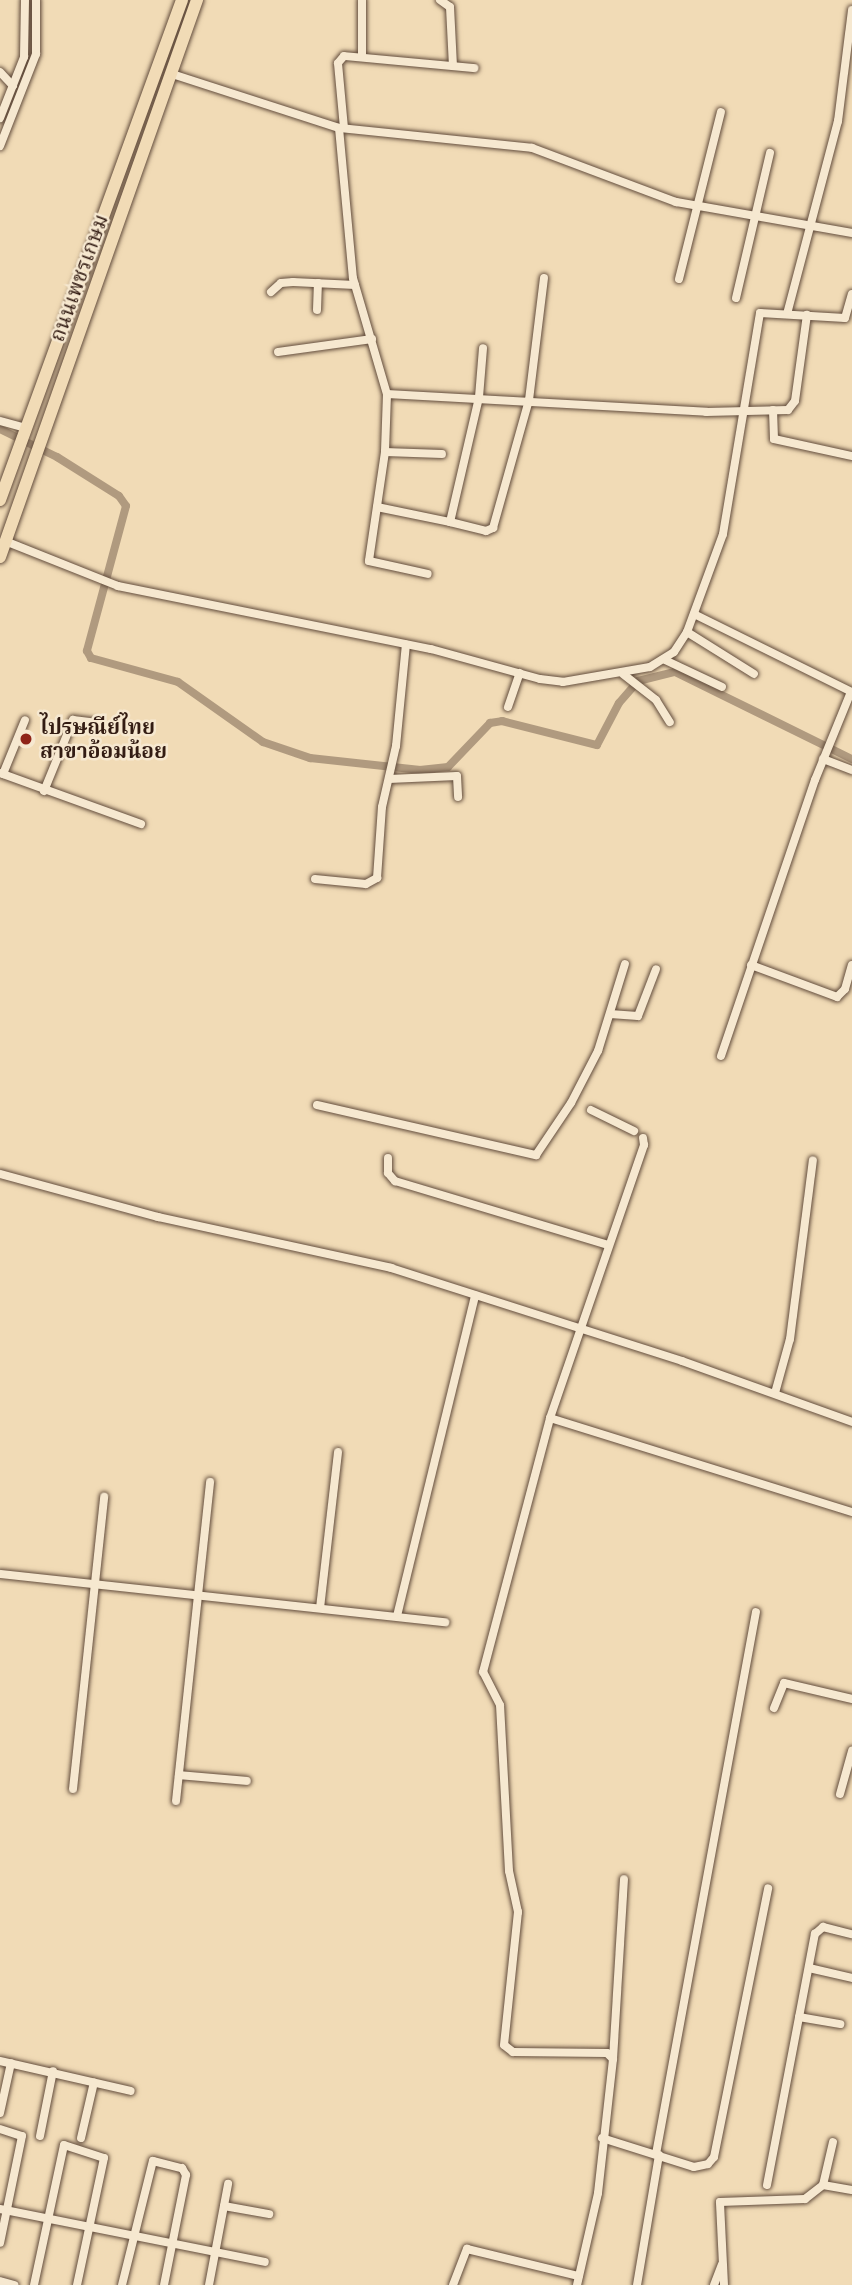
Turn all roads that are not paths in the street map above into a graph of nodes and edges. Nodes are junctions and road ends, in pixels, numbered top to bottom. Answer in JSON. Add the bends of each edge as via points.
{"nodes":[{"id":1,"x":25,"y":0,"type":"edge"},
{"id":2,"x":36,"y":0,"type":"edge"},
{"id":3,"x":362,"y":0,"type":"edge"},
{"id":4,"x":440,"y":0,"type":"edge"},
{"id":5,"x":181,"y":2,"type":"edge"},
{"id":6,"x":197,"y":4,"type":"edge"},
{"id":7,"x":852,"y":10,"type":"edge"},
{"id":8,"x":362,"y":57,"type":"junction"},
{"id":9,"x":453,"y":66,"type":"junction"},
{"id":10,"x":474,"y":68,"type":"dead end"},
{"id":11,"x":0,"y":72,"type":"edge"},
{"id":12,"x":172,"y":74,"type":"junction"},
{"id":13,"x":13,"y":86,"type":"junction"},
{"id":14,"x":720,"y":112,"type":"dead end"},
{"id":15,"x":0,"y":118,"type":"edge"},
{"id":16,"x":342,"y":128,"type":"junction"},
{"id":17,"x":0,"y":146,"type":"edge"},
{"id":18,"x":770,"y":153,"type":"dead end"},
{"id":19,"x":698,"y":206,"type":"junction"},
{"id":20,"x":755,"y":216,"type":"junction"},
{"id":21,"x":811,"y":226,"type":"junction"},
{"id":22,"x":852,"y":233,"type":"edge"},
{"id":23,"x":544,"y":278,"type":"dead end"},
{"id":24,"x":679,"y":279,"type":"dead end"},
{"id":25,"x":318,"y":284,"type":"junction"},
{"id":26,"x":355,"y":285,"type":"junction"},
{"id":27,"x":271,"y":292,"type":"dead end"},
{"id":28,"x":852,"y":294,"type":"edge"},
{"id":29,"x":736,"y":298,"type":"dead end"},
{"id":30,"x":317,"y":310,"type":"dead end"},
{"id":31,"x":786,"y":314,"type":"junction"},
{"id":32,"x":807,"y":316,"type":"junction"},
{"id":33,"x":372,"y":339,"type":"junction"},
{"id":34,"x":483,"y":348,"type":"dead end"},
{"id":35,"x":278,"y":352,"type":"dead end"},
{"id":36,"x":387,"y":394,"type":"junction"},
{"id":37,"x":480,"y":397,"type":"junction"},
{"id":38,"x":529,"y":400,"type":"junction"},
{"id":39,"x":744,"y":408,"type":"junction"},
{"id":40,"x":773,"y":410,"type":"junction"},
{"id":41,"x":0,"y":421,"type":"edge"},
{"id":42,"x":23,"y":436,"type":"junction"},
{"id":43,"x":385,"y":452,"type":"junction"},
{"id":44,"x":442,"y":454,"type":"dead end"},
{"id":45,"x":852,"y":456,"type":"edge"},
{"id":46,"x":0,"y":500,"type":"edge"},
{"id":47,"x":377,"y":507,"type":"junction"},
{"id":48,"x":450,"y":522,"type":"junction"},
{"id":49,"x":5,"y":541,"type":"junction"},
{"id":50,"x":0,"y":557,"type":"edge"},
{"id":51,"x":428,"y":574,"type":"dead end"},
{"id":52,"x":694,"y":614,"type":"junction"},
{"id":53,"x":687,"y":632,"type":"junction"},
{"id":54,"x":406,"y":644,"type":"junction"},
{"id":55,"x":665,"y":660,"type":"junction"},
{"id":56,"x":520,"y":673,"type":"junction"},
{"id":57,"x":623,"y":674,"type":"junction"},
{"id":58,"x":754,"y":674,"type":"dead end"},
{"id":59,"x":722,"y":687,"type":"dead end"},
{"id":60,"x":851,"y":692,"type":"edge"},
{"id":61,"x":508,"y":707,"type":"dead end"},
{"id":62,"x":25,"y":720,"type":"dead end"},
{"id":63,"x":670,"y":722,"type":"dead end"},
{"id":64,"x":98,"y":723,"type":"dead end"},
{"id":65,"x":823,"y":757,"type":"junction"},
{"id":66,"x":852,"y":770,"type":"edge"},
{"id":67,"x":2,"y":774,"type":"edge"},
{"id":68,"x":389,"y":776,"type":"junction"},
{"id":69,"x":44,"y":791,"type":"junction"},
{"id":70,"x":458,"y":797,"type":"dead end"},
{"id":71,"x":141,"y":824,"type":"dead end"},
{"id":72,"x":315,"y":879,"type":"dead end"},
{"id":73,"x":625,"y":964,"type":"dead end"},
{"id":74,"x":751,"y":965,"type":"junction"},
{"id":75,"x":852,"y":965,"type":"edge"},
{"id":76,"x":656,"y":969,"type":"dead end"},
{"id":77,"x":610,"y":1014,"type":"junction"},
{"id":78,"x":721,"y":1056,"type":"dead end"},
{"id":79,"x":571,"y":1103,"type":"junction"},
{"id":80,"x":317,"y":1105,"type":"dead end"},
{"id":81,"x":634,"y":1131,"type":"dead end"},
{"id":82,"x":643,"y":1138,"type":"dead end"},
{"id":83,"x":388,"y":1158,"type":"dead end"},
{"id":84,"x":813,"y":1160,"type":"dead end"},
{"id":85,"x":0,"y":1174,"type":"edge"},
{"id":86,"x":609,"y":1245,"type":"junction"},
{"id":87,"x":475,"y":1295,"type":"junction"},
{"id":88,"x":580,"y":1329,"type":"junction"},
{"id":89,"x":775,"y":1393,"type":"junction"},
{"id":90,"x":550,"y":1418,"type":"junction"},
{"id":91,"x":852,"y":1422,"type":"edge"},
{"id":92,"x":338,"y":1452,"type":"dead end"},
{"id":93,"x":209,"y":1482,"type":"dead end"},
{"id":94,"x":104,"y":1497,"type":"dead end"},
{"id":95,"x":852,"y":1512,"type":"edge"},
{"id":96,"x":0,"y":1574,"type":"edge"},
{"id":97,"x":93,"y":1584,"type":"junction"},
{"id":98,"x":197,"y":1594,"type":"junction"},
{"id":99,"x":320,"y":1608,"type":"junction"},
{"id":100,"x":756,"y":1612,"type":"dead end"},
{"id":101,"x":397,"y":1616,"type":"junction"},
{"id":102,"x":445,"y":1622,"type":"dead end"},
{"id":103,"x":852,"y":1699,"type":"edge"},
{"id":104,"x":775,"y":1708,"type":"dead end"},
{"id":105,"x":852,"y":1751,"type":"edge"},
{"id":106,"x":179,"y":1774,"type":"junction"},
{"id":107,"x":247,"y":1781,"type":"dead end"},
{"id":108,"x":73,"y":1789,"type":"dead end"},
{"id":109,"x":840,"y":1794,"type":"dead end"},
{"id":110,"x":176,"y":1801,"type":"dead end"},
{"id":111,"x":624,"y":1880,"type":"dead end"},
{"id":112,"x":768,"y":1888,"type":"dead end"},
{"id":113,"x":852,"y":1934,"type":"edge"},
{"id":114,"x":809,"y":1968,"type":"junction"},
{"id":115,"x":852,"y":1978,"type":"edge"},
{"id":116,"x":799,"y":2017,"type":"junction"},
{"id":117,"x":840,"y":2024,"type":"dead end"},
{"id":118,"x":613,"y":2059,"type":"junction"},
{"id":119,"x":0,"y":2061,"type":"edge"},
{"id":120,"x":11,"y":2063,"type":"junction"},
{"id":121,"x":53,"y":2071,"type":"junction"},
{"id":122,"x":94,"y":2082,"type":"junction"},
{"id":123,"x":131,"y":2091,"type":"dead end"},
{"id":124,"x":0,"y":2113,"type":"edge"},
{"id":125,"x":0,"y":2129,"type":"edge"},
{"id":126,"x":40,"y":2136,"type":"dead end"},
{"id":127,"x":81,"y":2138,"type":"dead end"},
{"id":128,"x":602,"y":2138,"type":"junction"},
{"id":129,"x":833,"y":2142,"type":"dead end"},
{"id":130,"x":657,"y":2155,"type":"junction"},
{"id":131,"x":228,"y":2184,"type":"dead end"},
{"id":132,"x":767,"y":2185,"type":"dead end"},
{"id":133,"x":823,"y":2185,"type":"junction"},
{"id":134,"x":852,"y":2190,"type":"edge"},
{"id":135,"x":224,"y":2206,"type":"junction"},
{"id":136,"x":3,"y":2210,"type":"edge"},
{"id":137,"x":269,"y":2214,"type":"dead end"},
{"id":138,"x":48,"y":2219,"type":"junction"},
{"id":139,"x":90,"y":2227,"type":"junction"},
{"id":140,"x":132,"y":2236,"type":"junction"},
{"id":141,"x":0,"y":2243,"type":"edge"},
{"id":142,"x":172,"y":2244,"type":"junction"},
{"id":143,"x":215,"y":2252,"type":"junction"},
{"id":144,"x":723,"y":2261,"type":"junction"},
{"id":145,"x":265,"y":2262,"type":"dead end"},
{"id":146,"x":579,"y":2276,"type":"junction"},
{"id":147,"x":0,"y":2281,"type":"edge"},
{"id":148,"x":14,"y":2285,"type":"edge"},
{"id":149,"x":34,"y":2285,"type":"edge"},
{"id":150,"x":77,"y":2285,"type":"edge"},
{"id":151,"x":122,"y":2285,"type":"edge"},
{"id":152,"x":164,"y":2285,"type":"edge"},
{"id":153,"x":209,"y":2285,"type":"edge"},
{"id":154,"x":453,"y":2285,"type":"edge"},
{"id":155,"x":577,"y":2285,"type":"edge"},
{"id":156,"x":637,"y":2285,"type":"edge"},
{"id":157,"x":714,"y":2285,"type":"edge"},
{"id":158,"x":724,"y":2285,"type":"edge"}],
"edges":[{"from":1,"to":13,"type":"street","via":[[26,49]]},
{"from":2,"to":17,"type":"street","via":[[36,54]]},
{"from":3,"to":8,"type":"street"},
{"from":4,"to":9,"type":"street","via":[[450,7]]},
{"from":5,"to":42,"type":"main road","name":"ถนนเพชรเกษม"},
{"from":6,"to":12,"type":"main road","name":"ถนนเพชรเกษม"},
{"from":7,"to":21,"type":"street","via":[[838,121]]},
{"from":8,"to":9,"type":"street"},
{"from":8,"to":16,"type":"street","via":[[339,58]]},
{"from":9,"to":10,"type":"street"},
{"from":11,"to":13,"type":"street"},
{"from":12,"to":16,"type":"street"},
{"from":12,"to":49,"type":"main road","name":"ถนนเพชรเกษม"},
{"from":13,"to":15,"type":"street"},
{"from":14,"to":19,"type":"street"},
{"from":16,"to":19,"type":"street","via":[[545,150]]},
{"from":16,"to":26,"type":"street"},
{"from":18,"to":20,"type":"street"},
{"from":19,"to":20,"type":"street"},
{"from":19,"to":24,"type":"street"},
{"from":20,"to":21,"type":"street"},
{"from":20,"to":29,"type":"street"},
{"from":21,"to":22,"type":"street"},
{"from":21,"to":31,"type":"street"},
{"from":23,"to":38,"type":"street"},
{"from":25,"to":26,"type":"street"},
{"from":25,"to":27,"type":"street","via":[[281,283]]},
{"from":25,"to":30,"type":"street"},
{"from":26,"to":33,"type":"street"},
{"from":28,"to":32,"type":"street","via":[[845,318]]},
{"from":31,"to":32,"type":"street"},
{"from":31,"to":39,"type":"street","via":[[760,313]]},
{"from":32,"to":40,"type":"street","via":[[795,401],[788,410]]},
{"from":33,"to":35,"type":"street"},
{"from":33,"to":36,"type":"street"},
{"from":34,"to":37,"type":"street"},
{"from":36,"to":37,"type":"street"},
{"from":36,"to":43,"type":"street"},
{"from":37,"to":38,"type":"street"},
{"from":37,"to":48,"type":"street"},
{"from":38,"to":39,"type":"street","via":[[706,412]]},
{"from":38,"to":48,"type":"street","via":[[493,528],[486,531]]},
{"from":39,"to":40,"type":"street"},
{"from":39,"to":52,"type":"street","via":[[723,534]]},
{"from":40,"to":45,"type":"street","via":[[774,439]]},
{"from":41,"to":42,"type":"street"},
{"from":42,"to":46,"type":"main road","name":"ถนนเพชรเกษม"},
{"from":43,"to":44,"type":"street"},
{"from":43,"to":47,"type":"street"},
{"from":47,"to":48,"type":"street"},
{"from":47,"to":51,"type":"street","via":[[369,561]]},
{"from":49,"to":50,"type":"main road","name":"ถนนเพชรเกษม"},
{"from":49,"to":54,"type":"street","via":[[104,580]]},
{"from":52,"to":53,"type":"street"},
{"from":52,"to":60,"type":"street"},
{"from":53,"to":55,"type":"street"},
{"from":53,"to":58,"type":"street"},
{"from":54,"to":56,"type":"street"},
{"from":54,"to":68,"type":"street"},
{"from":55,"to":57,"type":"street"},
{"from":55,"to":59,"type":"street"},
{"from":56,"to":57,"type":"street","via":[[564,682]]},
{"from":56,"to":61,"type":"street"},
{"from":57,"to":63,"type":"street","via":[[656,700]]},
{"from":60,"to":65,"type":"street"},
{"from":62,"to":67,"type":"street"},
{"from":64,"to":69,"type":"street","via":[[73,720]]},
{"from":65,"to":66,"type":"street"},
{"from":65,"to":74,"type":"street"},
{"from":67,"to":69,"type":"street"},
{"from":68,"to":70,"type":"street","via":[[449,774],[460,781]]},
{"from":68,"to":72,"type":"street","via":[[374,883]]},
{"from":69,"to":71,"type":"street"},
{"from":73,"to":77,"type":"street"},
{"from":74,"to":75,"type":"street","via":[[837,997],[845,989]]},
{"from":74,"to":78,"type":"street"},
{"from":76,"to":77,"type":"street","via":[[638,1016]]},
{"from":77,"to":79,"type":"street","via":[[603,1039]]},
{"from":79,"to":80,"type":"street","via":[[533,1156]]},
{"from":79,"to":81,"type":"street"},
{"from":82,"to":86,"type":"street"},
{"from":83,"to":86,"type":"street","via":[[388,1173],[395,1181]]},
{"from":84,"to":89,"type":"street","via":[[790,1339]]},
{"from":85,"to":87,"type":"street","via":[[158,1217],[383,1266]]},
{"from":86,"to":88,"type":"street"},
{"from":87,"to":88,"type":"street"},
{"from":87,"to":101,"type":"street"},
{"from":88,"to":89,"type":"street"},
{"from":88,"to":90,"type":"street"},
{"from":89,"to":91,"type":"street"},
{"from":90,"to":95,"type":"street"},
{"from":90,"to":118,"type":"street","via":[[483,1672],[500,1705],[506,1837],[518,1912],[504,2045],[513,2052],[607,2053]]},
{"from":92,"to":99,"type":"street"},
{"from":93,"to":98,"type":"street"},
{"from":94,"to":97,"type":"street"},
{"from":96,"to":97,"type":"street"},
{"from":97,"to":98,"type":"street"},
{"from":97,"to":108,"type":"street"},
{"from":98,"to":99,"type":"street"},
{"from":98,"to":106,"type":"street"},
{"from":99,"to":101,"type":"street"},
{"from":100,"to":130,"type":"street"},
{"from":101,"to":102,"type":"street"},
{"from":103,"to":104,"type":"street","via":[[784,1683]]},
{"from":105,"to":109,"type":"street"},
{"from":106,"to":107,"type":"street"},
{"from":106,"to":110,"type":"street"},
{"from":111,"to":118,"type":"street"},
{"from":112,"to":130,"type":"street","via":[[718,2148],[702,2167]]},
{"from":113,"to":114,"type":"street","via":[[818,1929]]},
{"from":114,"to":115,"type":"street"},
{"from":114,"to":116,"type":"street"},
{"from":116,"to":117,"type":"street"},
{"from":116,"to":132,"type":"street"},
{"from":118,"to":128,"type":"street"},
{"from":119,"to":120,"type":"street"},
{"from":120,"to":121,"type":"street"},
{"from":120,"to":124,"type":"street"},
{"from":121,"to":122,"type":"street"},
{"from":121,"to":126,"type":"street"},
{"from":122,"to":123,"type":"street"},
{"from":122,"to":127,"type":"street"},
{"from":125,"to":136,"type":"street","via":[[22,2134]]},
{"from":128,"to":130,"type":"street"},
{"from":128,"to":146,"type":"street","via":[[598,2193]]},
{"from":129,"to":133,"type":"street"},
{"from":130,"to":156,"type":"street"},
{"from":131,"to":135,"type":"street"},
{"from":133,"to":134,"type":"street"},
{"from":133,"to":144,"type":"street","via":[[805,2199],[720,2202]]},
{"from":135,"to":137,"type":"street"},
{"from":135,"to":143,"type":"street"},
{"from":136,"to":138,"type":"street"},
{"from":136,"to":141,"type":"street"},
{"from":138,"to":139,"type":"street"},
{"from":138,"to":139,"type":"street","via":[[64,2145],[104,2158]]},
{"from":138,"to":149,"type":"street"},
{"from":139,"to":140,"type":"street"},
{"from":139,"to":150,"type":"street"},
{"from":140,"to":142,"type":"street"},
{"from":140,"to":142,"type":"street","via":[[148,2168],[153,2161],[160,2162],[185,2171]]},
{"from":140,"to":151,"type":"street"},
{"from":142,"to":143,"type":"street"},
{"from":142,"to":152,"type":"street"},
{"from":143,"to":145,"type":"street"},
{"from":143,"to":153,"type":"street"},
{"from":144,"to":157,"type":"street"},
{"from":144,"to":158,"type":"street"},
{"from":146,"to":154,"type":"street","via":[[467,2249]]},
{"from":146,"to":155,"type":"street"},
{"from":147,"to":148,"type":"street"}]}
